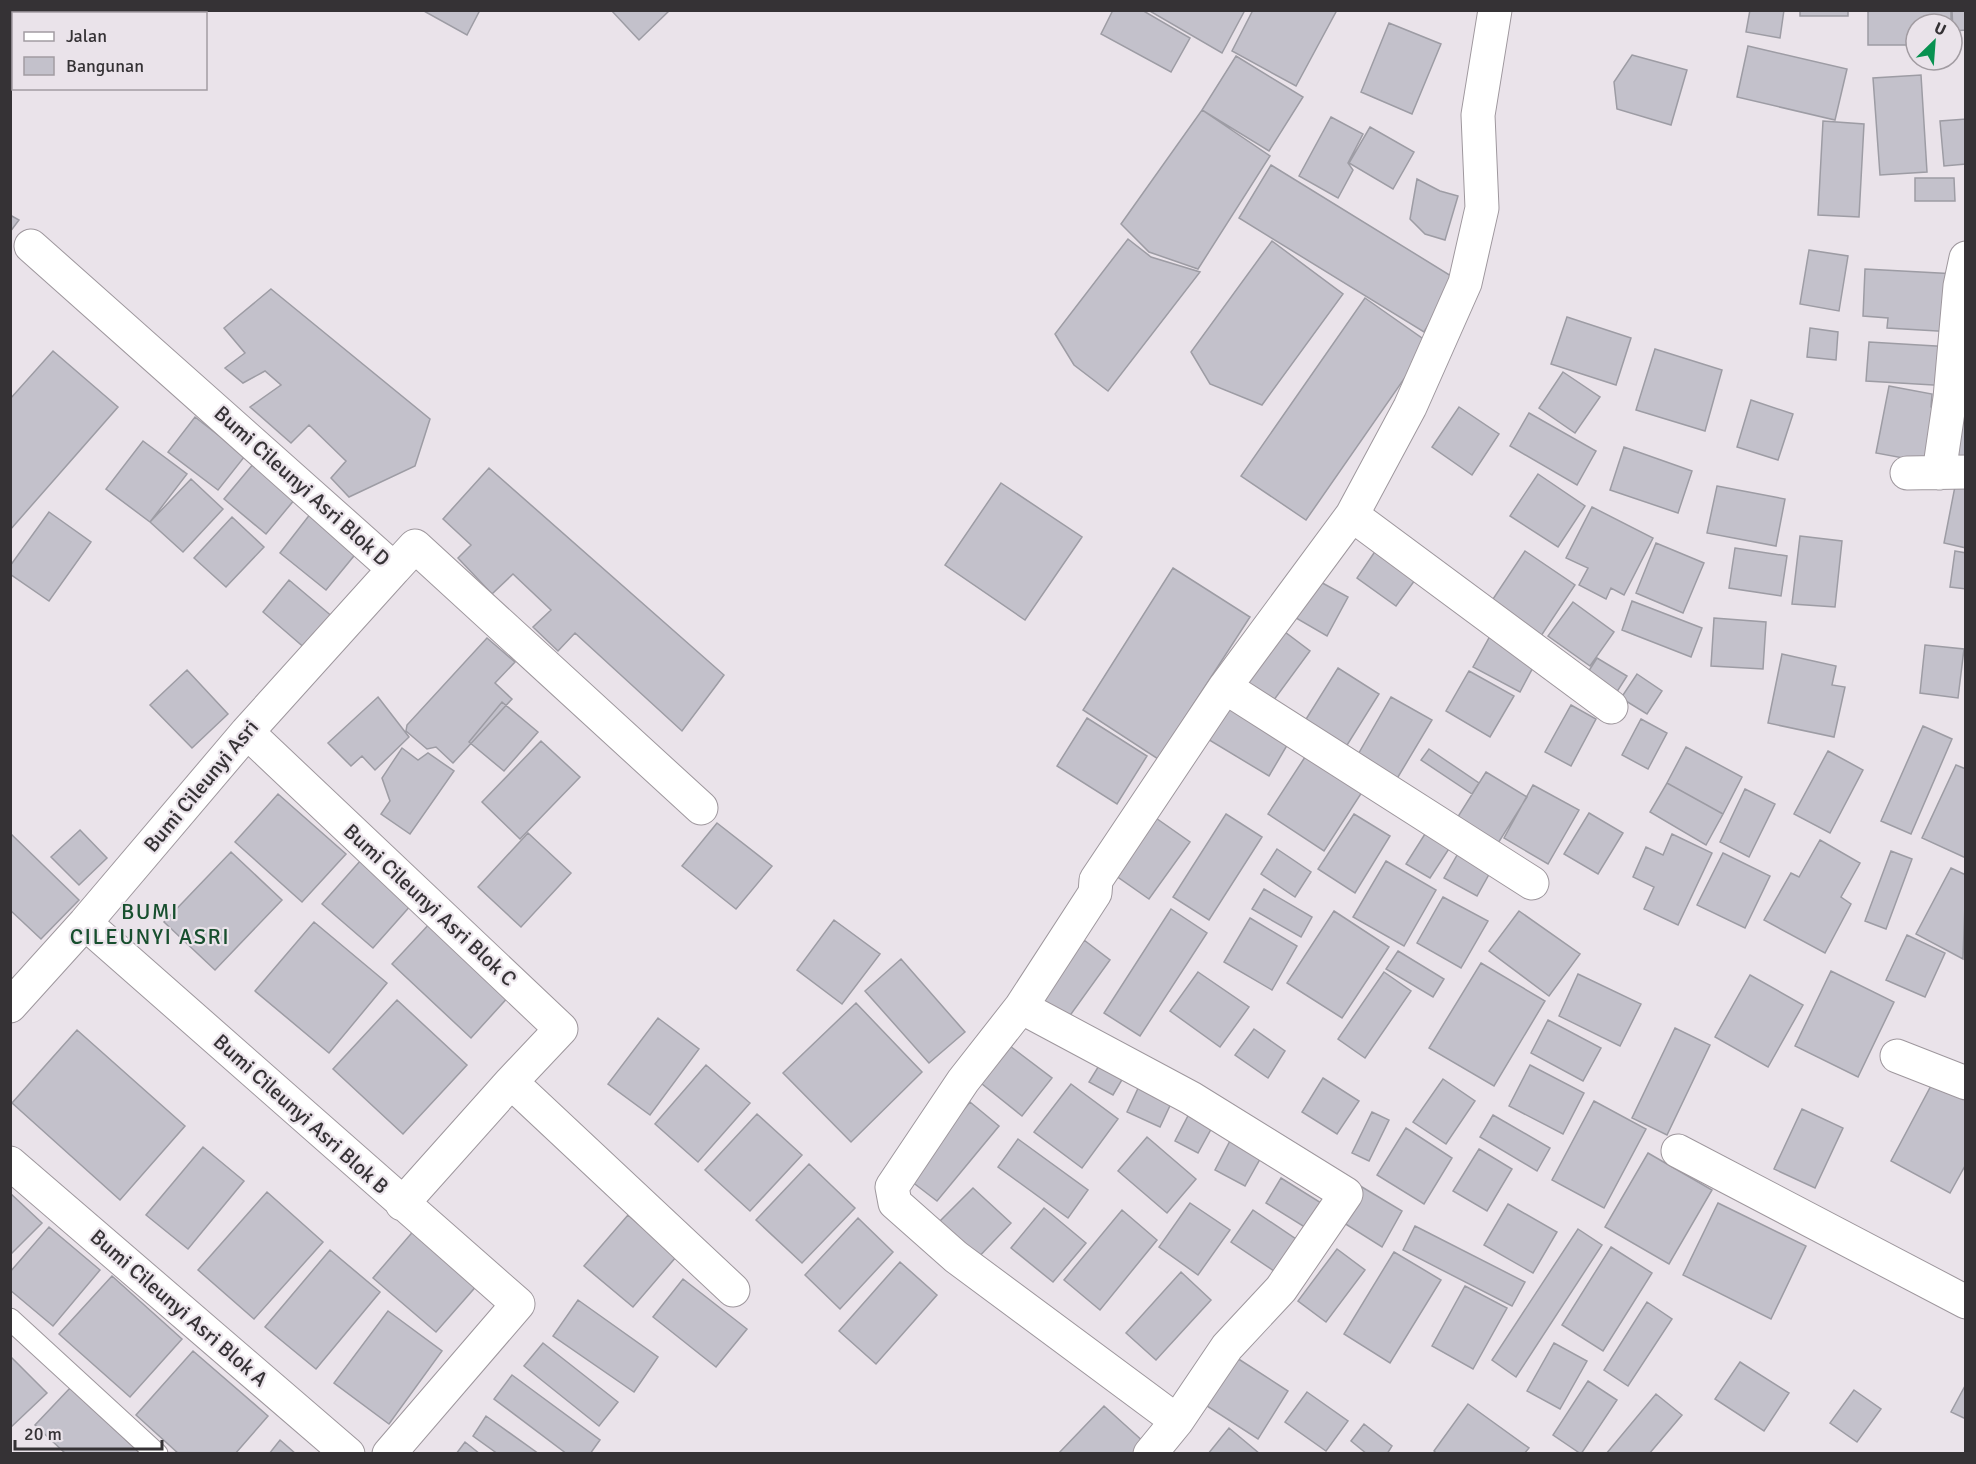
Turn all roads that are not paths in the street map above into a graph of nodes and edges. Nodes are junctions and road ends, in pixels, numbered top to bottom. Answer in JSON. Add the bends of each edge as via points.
{"nodes":[{"id":1,"x":1495,"y":10,"type":"edge"},
{"id":2,"x":31,"y":246,"type":"dead end"},
{"id":3,"x":1965,"y":258,"type":"edge"},
{"id":4,"x":1937,"y":473,"type":"edge"},
{"id":5,"x":1352,"y":515,"type":"junction"},
{"id":6,"x":394,"y":569,"type":"junction"},
{"id":7,"x":1225,"y":687,"type":"junction"},
{"id":8,"x":1611,"y":707,"type":"dead end"},
{"id":9,"x":247,"y":732,"type":"junction"},
{"id":10,"x":701,"y":808,"type":"dead end"},
{"id":11,"x":1532,"y":883,"type":"dead end"},
{"id":12,"x":85,"y":922,"type":"junction"},
{"id":13,"x":10,"y":1005,"type":"edge"},
{"id":14,"x":1021,"y":1007,"type":"junction"},
{"id":15,"x":1897,"y":1056,"type":"dead end"},
{"id":16,"x":511,"y":1082,"type":"junction"},
{"id":17,"x":1965,"y":1083,"type":"edge"},
{"id":18,"x":1678,"y":1152,"type":"dead end"},
{"id":19,"x":10,"y":1163,"type":"edge"},
{"id":20,"x":402,"y":1204,"type":"junction"},
{"id":21,"x":733,"y":1290,"type":"dead end"},
{"id":22,"x":1965,"y":1302,"type":"edge"},
{"id":23,"x":10,"y":1319,"type":"edge"},
{"id":24,"x":1177,"y":1421,"type":"junction"},
{"id":25,"x":157,"y":1454,"type":"edge"},
{"id":26,"x":348,"y":1454,"type":"edge"},
{"id":27,"x":389,"y":1454,"type":"edge"},
{"id":28,"x":1150,"y":1454,"type":"edge"}],
"edges":[{"from":1,"to":5,"type":"street","via":[[1478,116],[1482,208],[1465,283],[1410,407]]},
{"from":2,"to":6,"type":"street","name":"Bumi Cileunyi Asri Blok D"},
{"from":3,"to":4,"type":"street","via":[[1950,398]]},
{"from":5,"to":7,"type":"street"},
{"from":5,"to":8,"type":"street"},
{"from":6,"to":9,"type":"street","name":"Bumi Cileunyi Asri"},
{"from":6,"to":10,"type":"street","name":"Bumi Cileunyi Asri Blok D","via":[[415,546]]},
{"from":7,"to":11,"type":"street"},
{"from":7,"to":14,"type":"street","via":[[1096,880],[1095,893]]},
{"from":9,"to":12,"type":"street","name":"Bumi Cileunyi Asri"},
{"from":9,"to":16,"type":"street","name":"Bumi Cileunyi Asri Blok C","via":[[561,1029]]},
{"from":12,"to":13,"type":"street","name":"Bumi Cileunyi Asri"},
{"from":12,"to":20,"type":"street","name":"Bumi Cileunyi Asri Blok B"},
{"from":14,"to":24,"type":"street","via":[[963,1081],[892,1187],[895,1203],[956,1257]]},
{"from":14,"to":24,"type":"street","via":[[1191,1098],[1346,1194],[1281,1288],[1227,1347]]},
{"from":15,"to":17,"type":"street"},
{"from":16,"to":20,"type":"street","name":"Bumi Cileunyi Asri Blok C"},
{"from":16,"to":21,"type":"street"},
{"from":18,"to":22,"type":"street"},
{"from":19,"to":26,"type":"street","name":"Bumi Cileunyi Asri Blok A"},
{"from":20,"to":27,"type":"street","name":"Bumi Cileunyi Asri Blok B","via":[[518,1304]]},
{"from":23,"to":25,"type":"lane"},
{"from":24,"to":28,"type":"street"}]}
